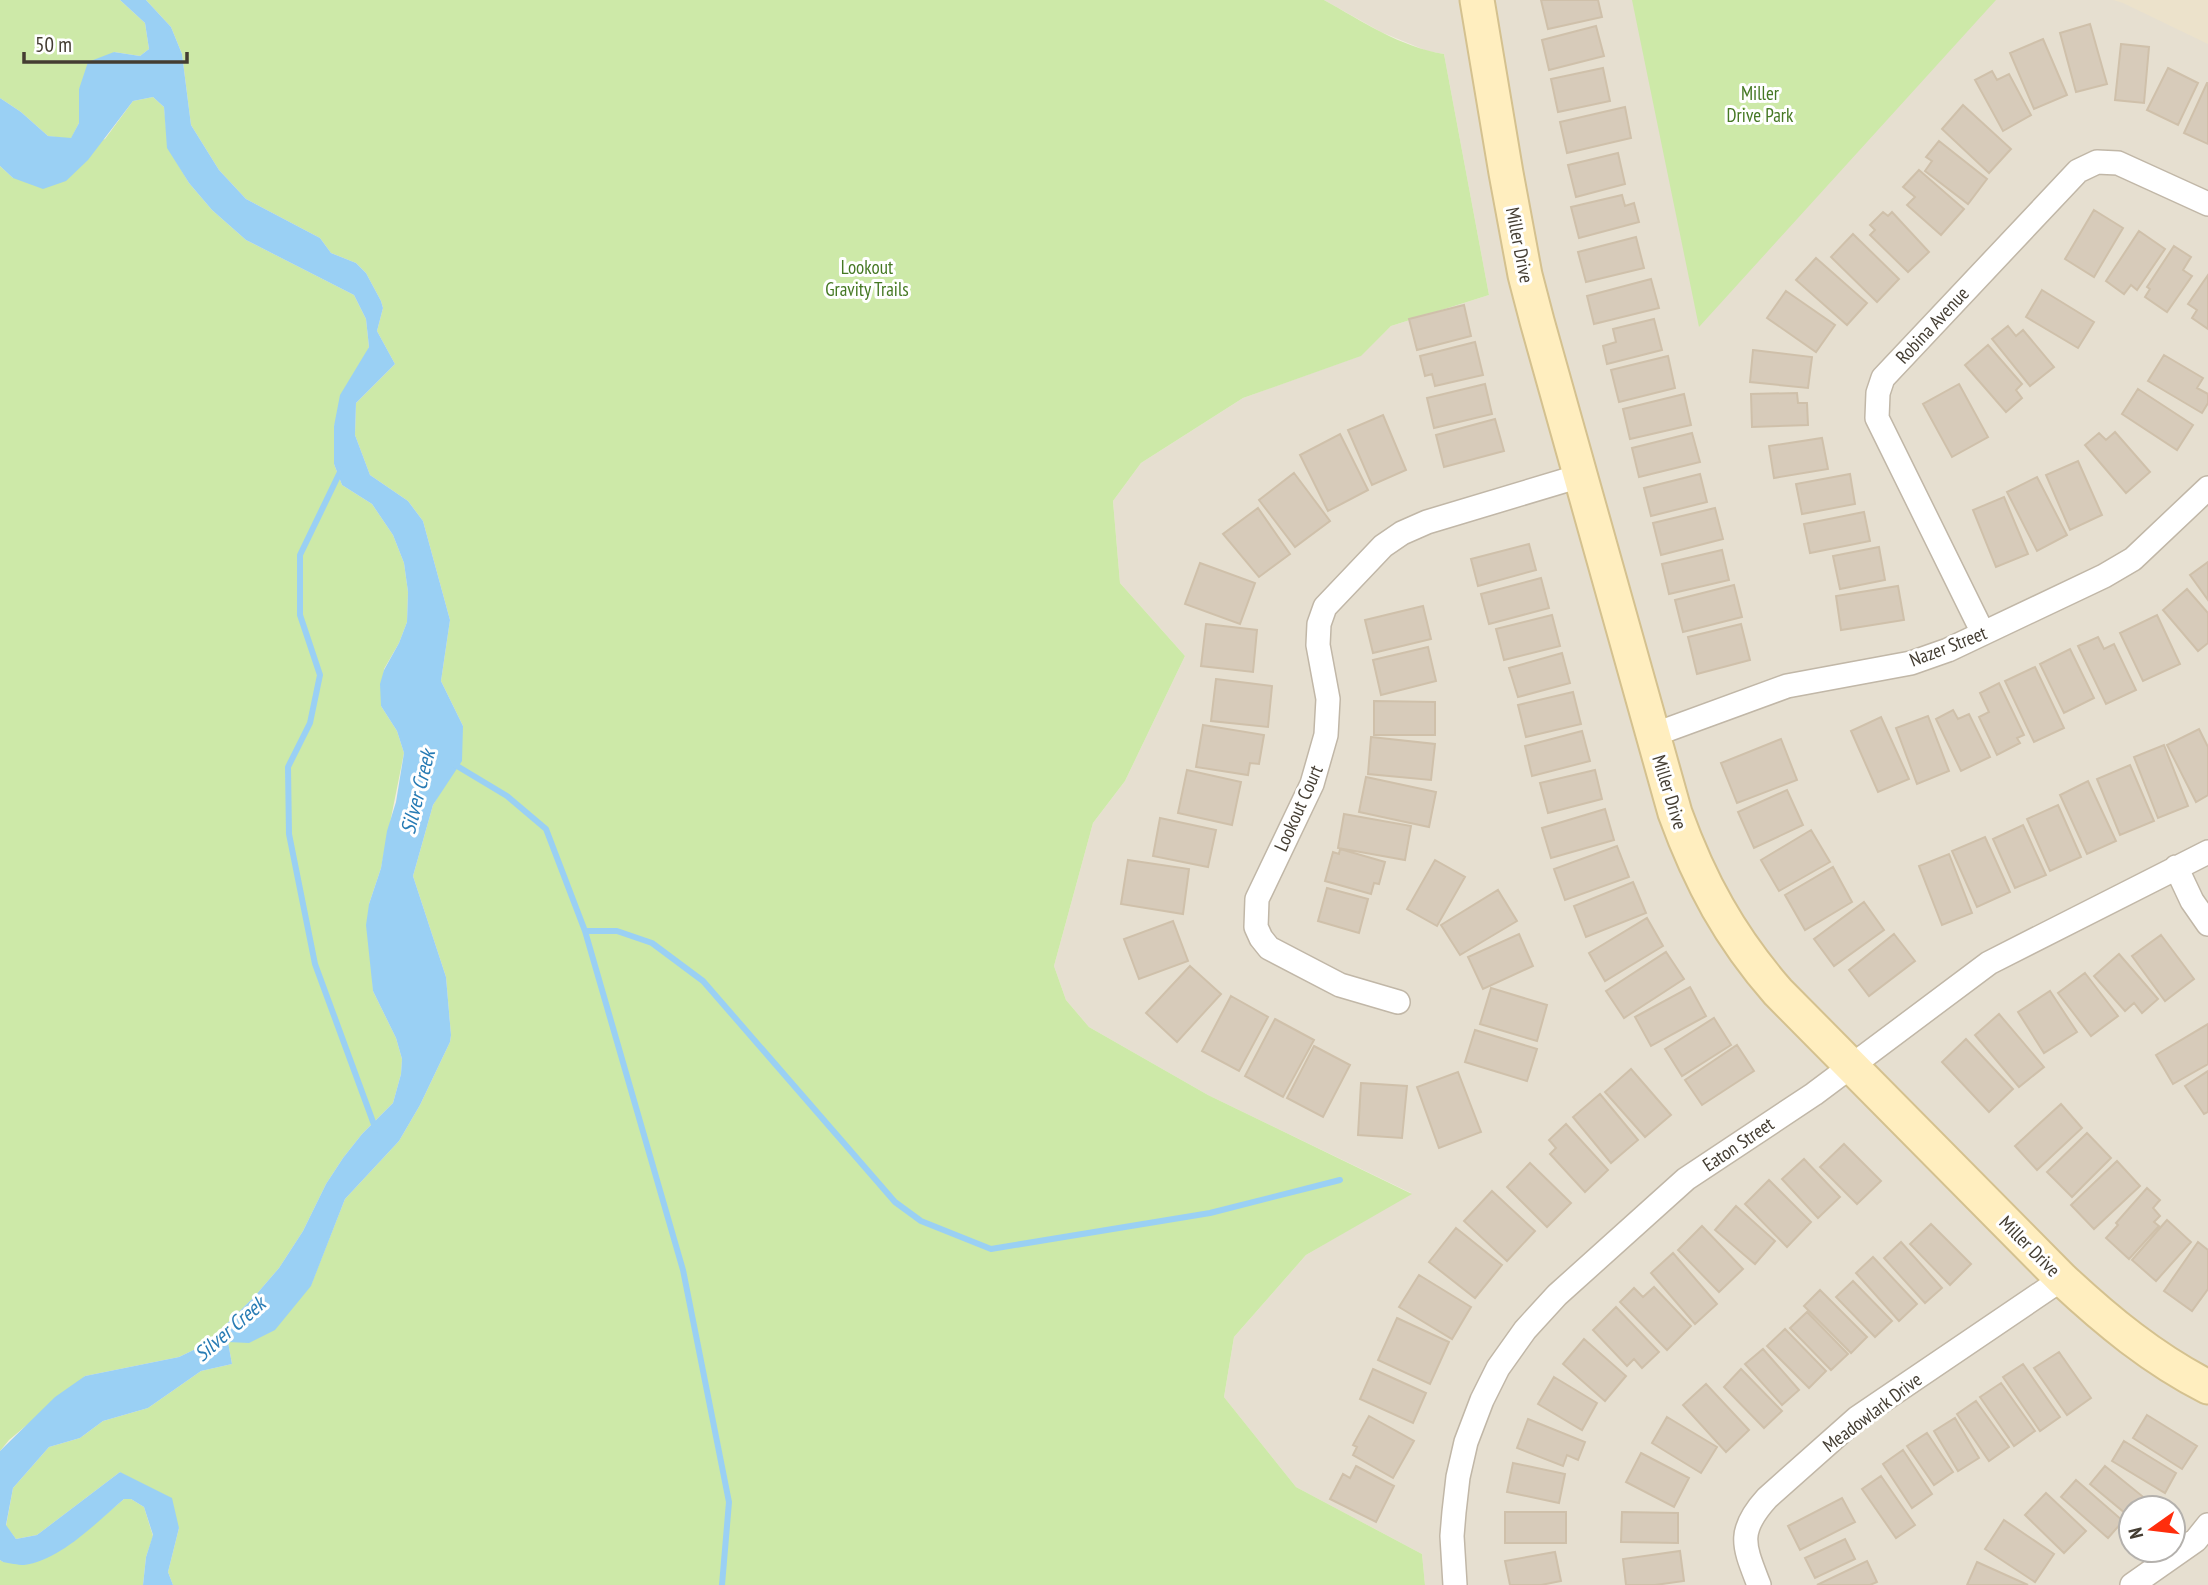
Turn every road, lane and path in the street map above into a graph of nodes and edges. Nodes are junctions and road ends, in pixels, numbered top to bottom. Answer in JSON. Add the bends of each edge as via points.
{"nodes":[{"id":1,"x":1477,"y":0,"type":"edge"},
{"id":2,"x":2208,"y":204,"type":"edge"},
{"id":3,"x":1580,"y":476,"type":"junction"},
{"id":4,"x":2208,"y":488,"type":"edge"},
{"id":5,"x":1983,"y":634,"type":"junction"},
{"id":6,"x":1653,"y":735,"type":"junction"},
{"id":7,"x":2208,"y":852,"type":"edge"},
{"id":8,"x":2176,"y":867,"type":"junction"},
{"id":9,"x":2208,"y":924,"type":"edge"},
{"id":10,"x":1398,"y":1003,"type":"dead end"},
{"id":11,"x":1850,"y":1067,"type":"junction"},
{"id":12,"x":2062,"y":1279,"type":"junction"},
{"id":13,"x":2208,"y":1387,"type":"edge"},
{"id":14,"x":2208,"y":1525,"type":"edge"},
{"id":15,"x":1455,"y":1585,"type":"edge"},
{"id":16,"x":1759,"y":1585,"type":"edge"},
{"id":17,"x":2132,"y":1585,"type":"edge"}],
"edges":[{"from":1,"to":3,"type":"street","name":"Miller Drive","via":[[1525,275]]},
{"from":2,"to":5,"type":"street","name":"Robina Avenue","via":[[2118,163],[2097,162],[2078,171],[1883,379],[1877,418]]},
{"from":3,"to":6,"type":"street","name":"Miller Drive"},
{"from":3,"to":10,"type":"street","name":"Lookout Court","via":[[1402,533],[1339,591],[1325,607],[1319,624],[1328,699],[1326,735],[1312,784],[1256,899],[1256,927],[1269,948],[1340,985]]},
{"from":4,"to":5,"type":"street","name":"Nazer Street","via":[[2133,559]]},
{"from":5,"to":6,"type":"street","name":"Nazer Street","via":[[1911,663],[1787,686]]},
{"from":6,"to":11,"type":"street","name":"Miller Drive","via":[[1682,834],[1720,914],[1758,968]]},
{"from":7,"to":8,"type":"street","name":"Eaton Street"},
{"from":8,"to":9,"type":"street"},
{"from":8,"to":11,"type":"street","name":"Eaton Street","via":[[1989,963]]},
{"from":11,"to":12,"type":"street","name":"Miller Drive"},
{"from":11,"to":15,"type":"street","name":"Eaton Street","via":[[1686,1179],[1557,1295],[1525,1330],[1498,1368],[1466,1442],[1452,1536]]},
{"from":12,"to":13,"type":"street","name":"Miller Drive","via":[[2150,1354]]},
{"from":12,"to":16,"type":"street","name":"Meadowlark Drive","via":[[1857,1418],[1767,1498],[1746,1527],[1745,1543]]},
{"from":14,"to":17,"type":"street","via":[[2188,1547]]}]}
